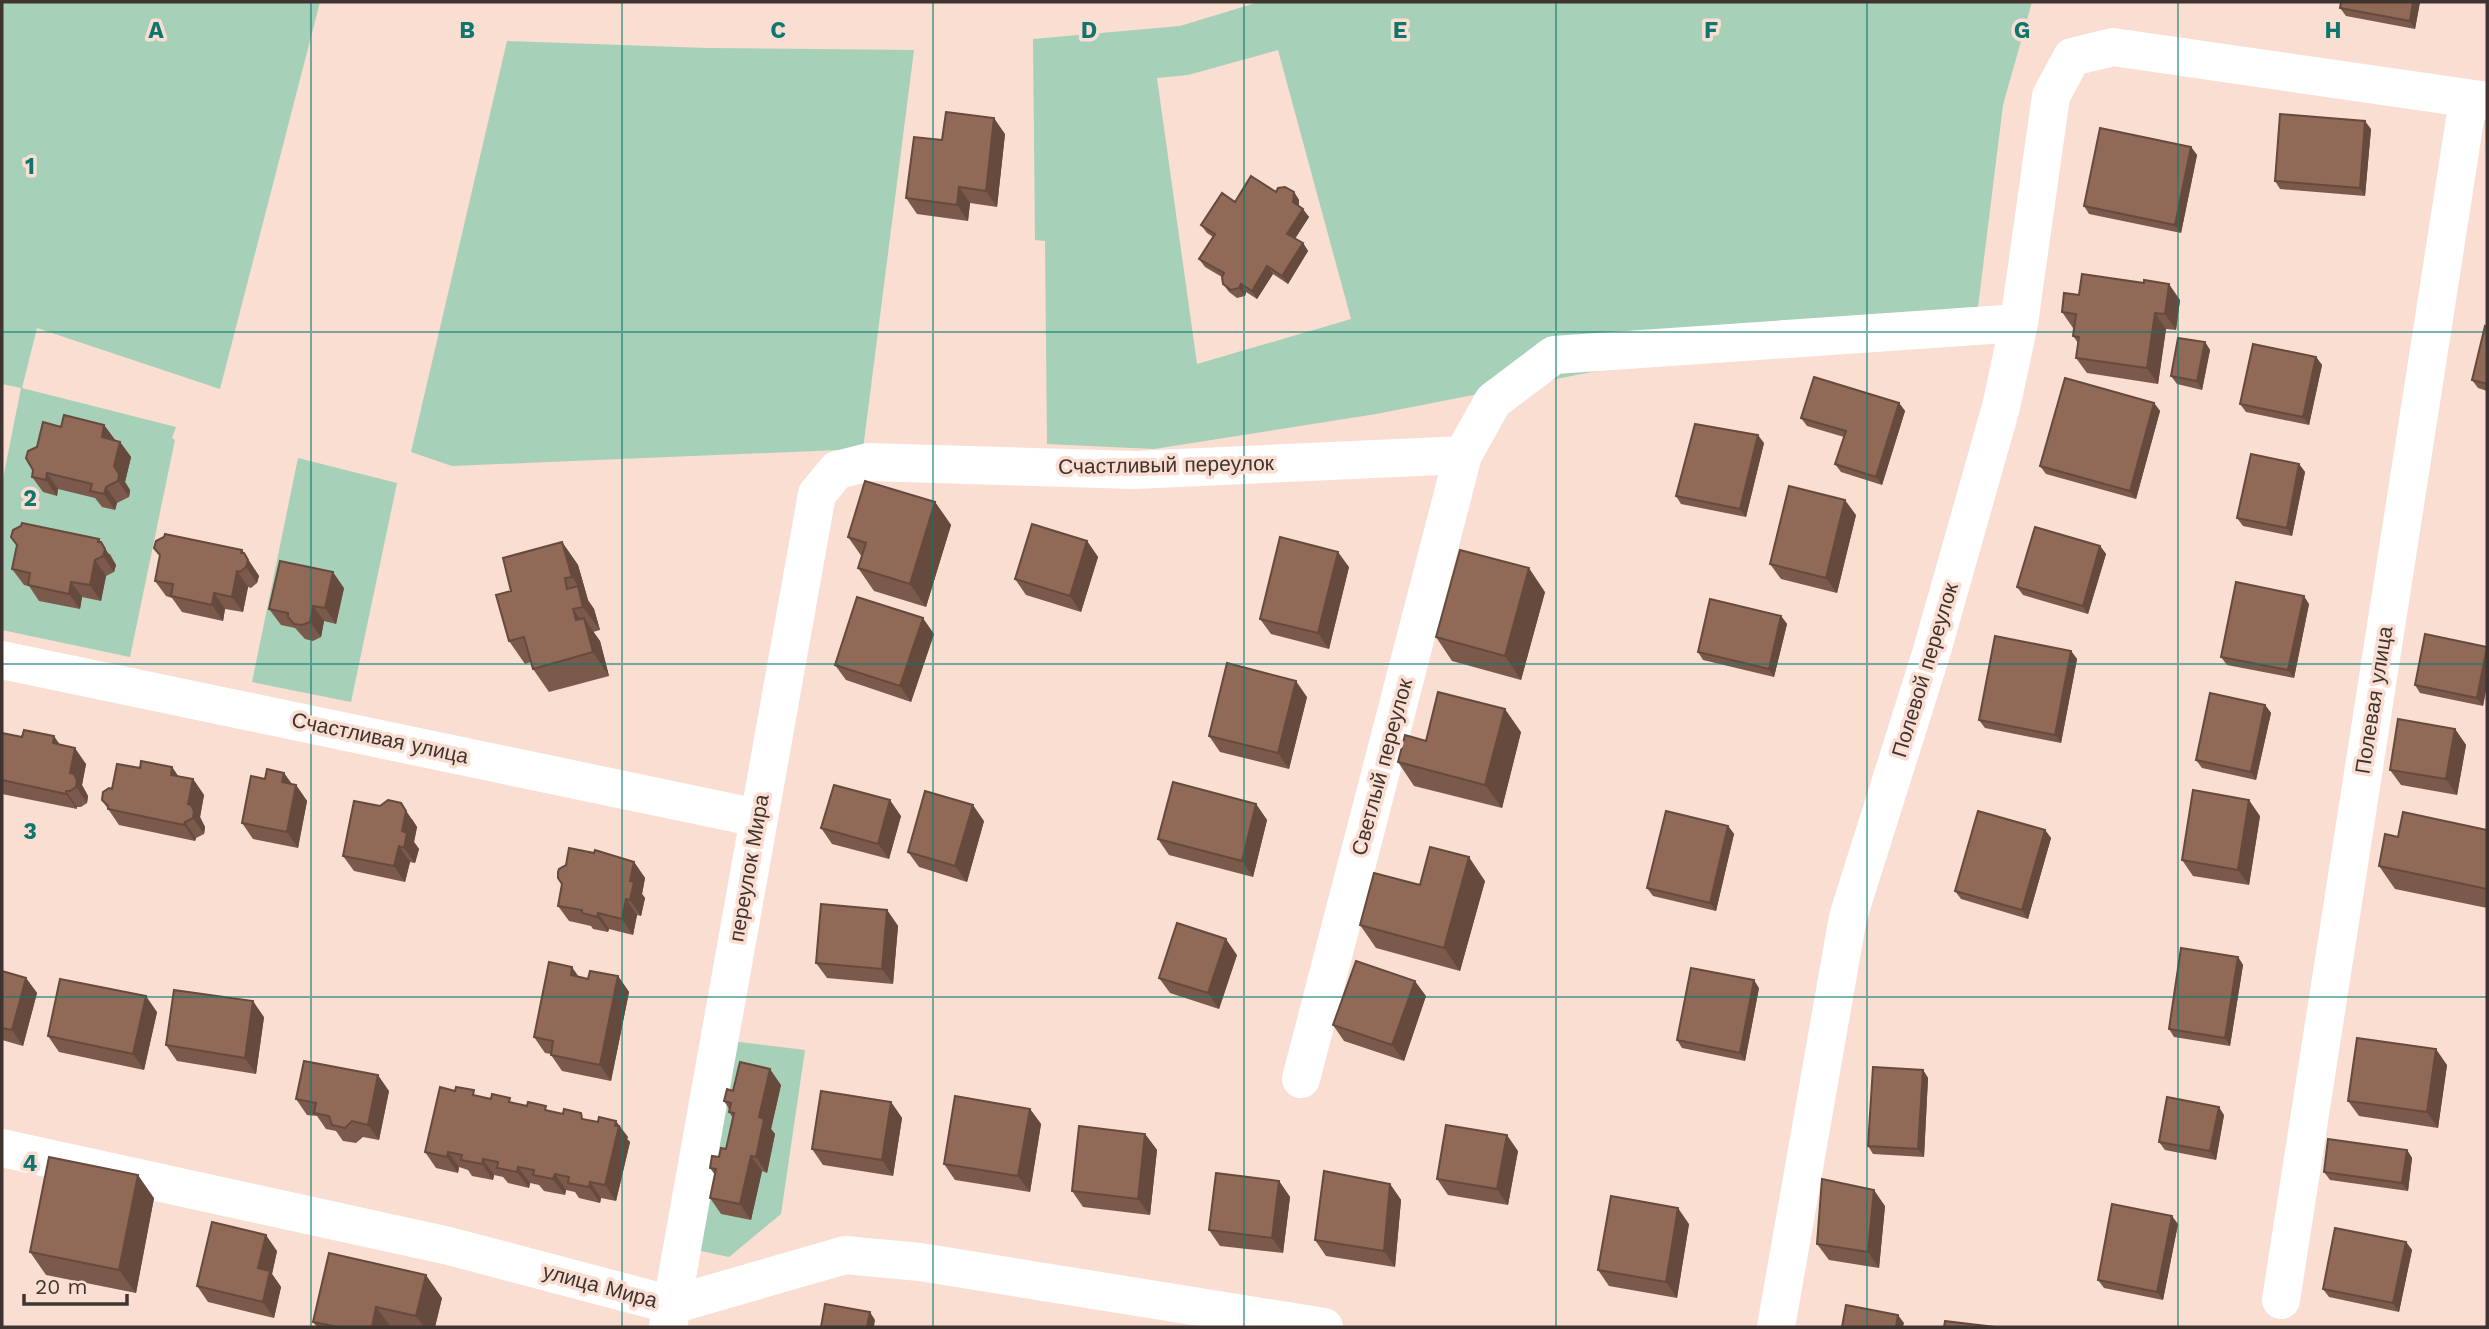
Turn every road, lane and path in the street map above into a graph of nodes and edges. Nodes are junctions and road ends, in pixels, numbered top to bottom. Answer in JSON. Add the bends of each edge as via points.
{"nodes":[{"id":1,"x":2477,"y":100,"type":"edge"},
{"id":2,"x":2019,"y":323,"type":"junction"},
{"id":3,"x":1463,"y":455,"type":"junction"},
{"id":4,"x":869,"y":462,"type":"joint"},
{"id":5,"x":2,"y":660,"type":"edge"},
{"id":6,"x":758,"y":818,"type":"junction"},
{"id":7,"x":1301,"y":1079,"type":"dead end"},
{"id":8,"x":2,"y":1148,"type":"edge"},
{"id":9,"x":2281,"y":1300,"type":"dead end"},
{"id":10,"x":670,"y":1316,"type":"edge"},
{"id":11,"x":1325,"y":1327,"type":"edge"},
{"id":12,"x":1776,"y":1327,"type":"edge"}],
"edges":[{"from":1,"to":2,"type":"street","name":"Полевой переулок","via":[[2113,47],[2072,57],[2051,96]]},
{"from":1,"to":9,"type":"street","name":"Полевая улица"},
{"from":2,"to":3,"type":"street","name":"Светлый переулок","via":[[1554,355],[1493,401]]},
{"from":2,"to":12,"type":"street","name":"Полевой переулок","via":[[2001,407],[1931,654],[1848,917]]},
{"from":3,"to":4,"type":"street","name":"Счастливый переулок","via":[[1135,470]]},
{"from":3,"to":7,"type":"street","name":"Светлый переулок"},
{"from":4,"to":6,"type":"street","name":"переулок Мира","via":[[837,470],[817,494]]},
{"from":5,"to":6,"type":"street","name":"Счастливая улица"},
{"from":6,"to":10,"type":"street","name":"переулок Мира"},
{"from":8,"to":10,"type":"street","name":"улица Мира","via":[[449,1246]]},
{"from":10,"to":11,"type":"street","name":"улица Мира","via":[[845,1255],[920,1262]]}]}
